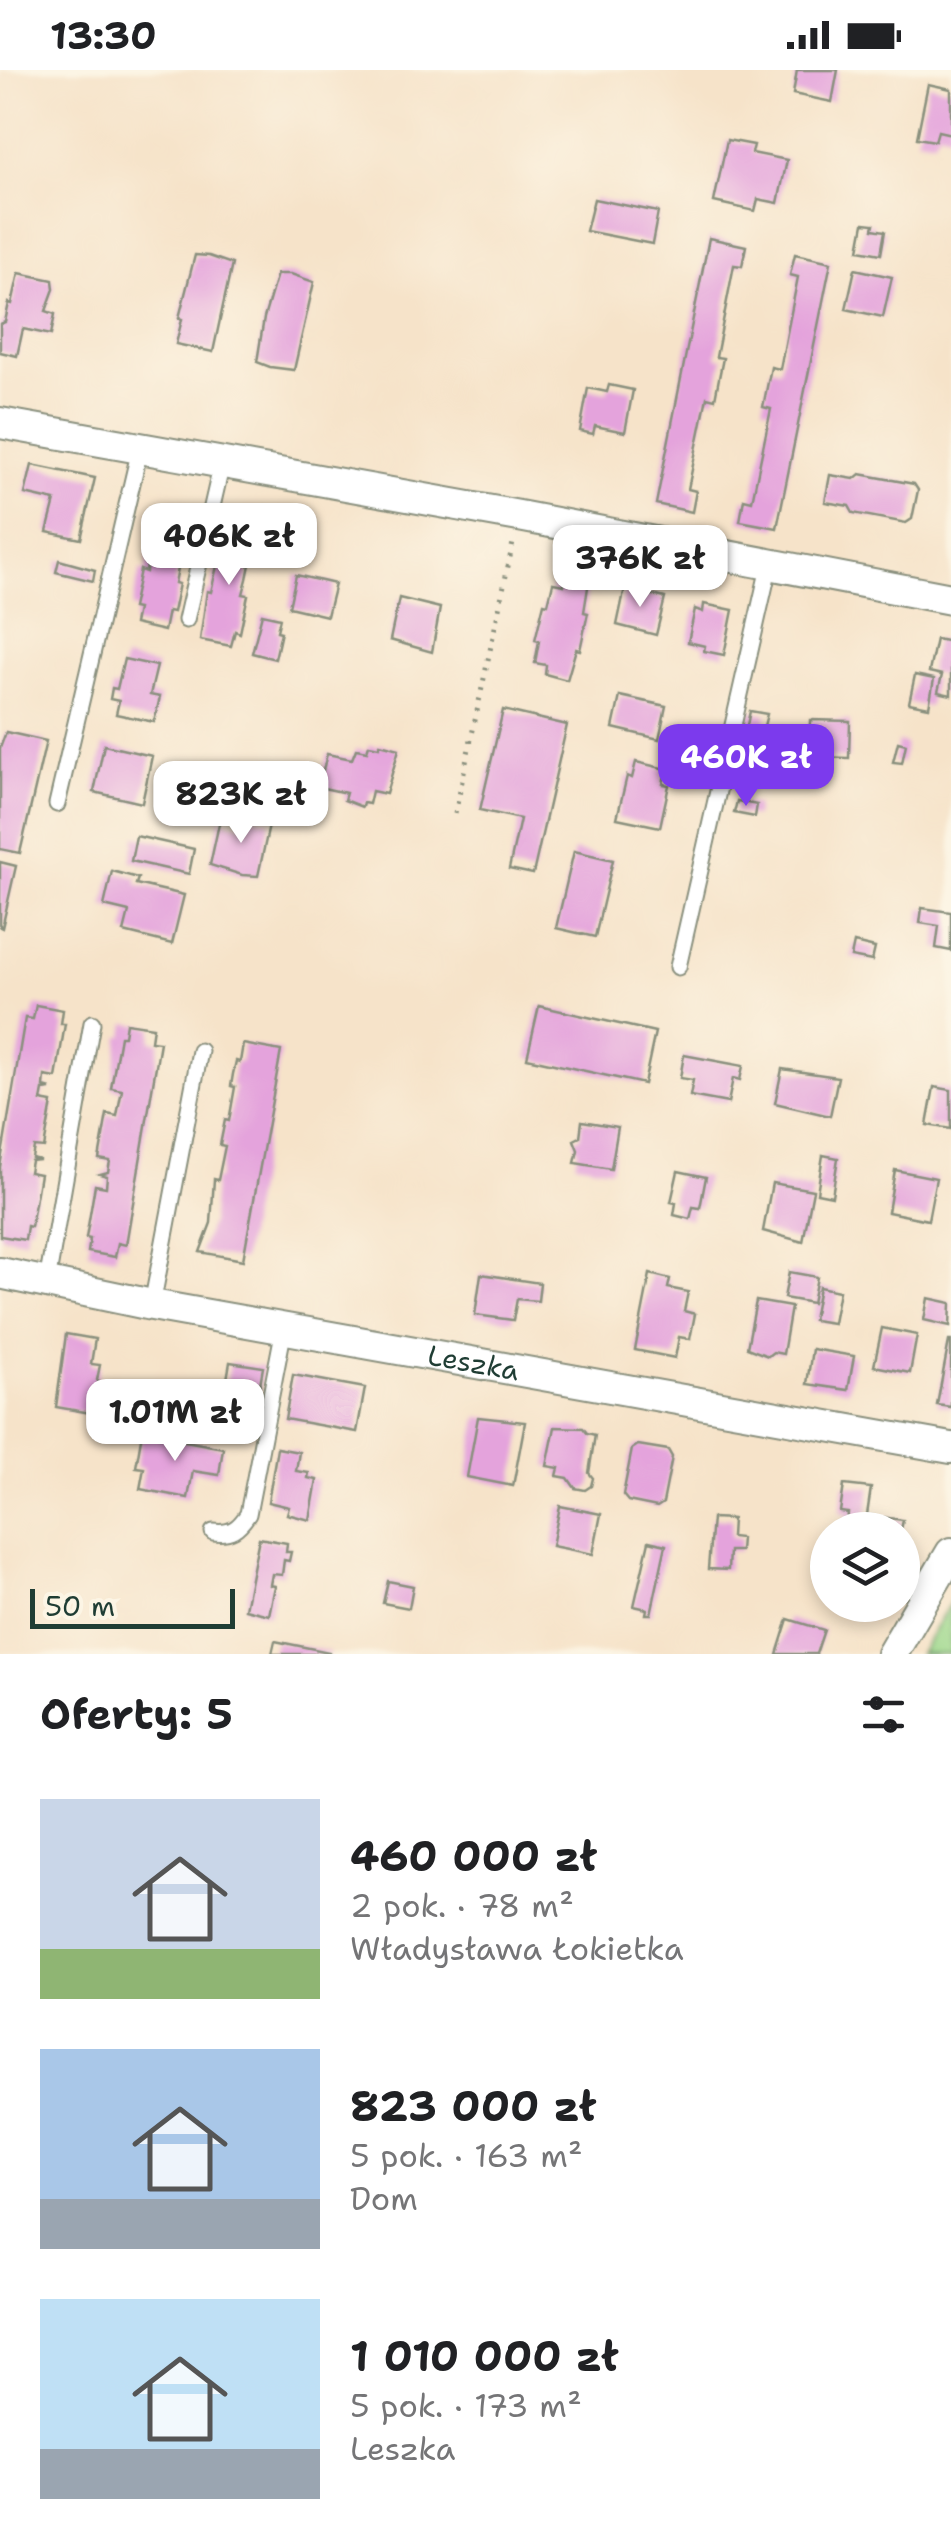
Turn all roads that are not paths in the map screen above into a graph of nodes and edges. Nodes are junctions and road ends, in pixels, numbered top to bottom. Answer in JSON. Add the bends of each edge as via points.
{"nodes":[{"id":1,"x":0,"y":423,"type":"edge"},
{"id":2,"x":140,"y":448,"type":"junction"},
{"id":3,"x":222,"y":463,"type":"junction"},
{"id":4,"x":769,"y":567,"type":"junction"},
{"id":5,"x":951,"y":600,"type":"edge"},
{"id":6,"x":186,"y":620,"type":"dead end"},
{"id":7,"x":57,"y":804,"type":"dead end"},
{"id":8,"x":678,"y":967,"type":"dead end"},
{"id":9,"x":92,"y":1023,"type":"dead end"},
{"id":10,"x":200,"y":1051,"type":"dead end"},
{"id":11,"x":0,"y":1274,"type":"edge"},
{"id":12,"x":47,"y":1282,"type":"junction"},
{"id":13,"x":152,"y":1304,"type":"junction"},
{"id":14,"x":284,"y":1328,"type":"junction"},
{"id":15,"x":951,"y":1448,"type":"edge"},
{"id":16,"x":213,"y":1532,"type":"dead end"},
{"id":17,"x":951,"y":1552,"type":"edge"},
{"id":18,"x":892,"y":1654,"type":"edge"}],
"edges":[{"from":1,"to":2,"type":"street"},
{"from":2,"to":3,"type":"street"},
{"from":2,"to":7,"type":"lane"},
{"from":3,"to":4,"type":"street"},
{"from":3,"to":6,"type":"lane"},
{"from":4,"to":5,"type":"street"},
{"from":4,"to":8,"type":"lane"},
{"from":9,"to":12,"type":"lane"},
{"from":10,"to":13,"type":"lane"},
{"from":11,"to":12,"type":"street","name":"Leszka"},
{"from":12,"to":13,"type":"street","name":"Leszka"},
{"from":13,"to":14,"type":"street","name":"Leszka"},
{"from":14,"to":15,"type":"street","name":"Leszka"},
{"from":14,"to":16,"type":"lane","via":[[248,1514],[227,1534]]},
{"from":17,"to":18,"type":"street"}]}
